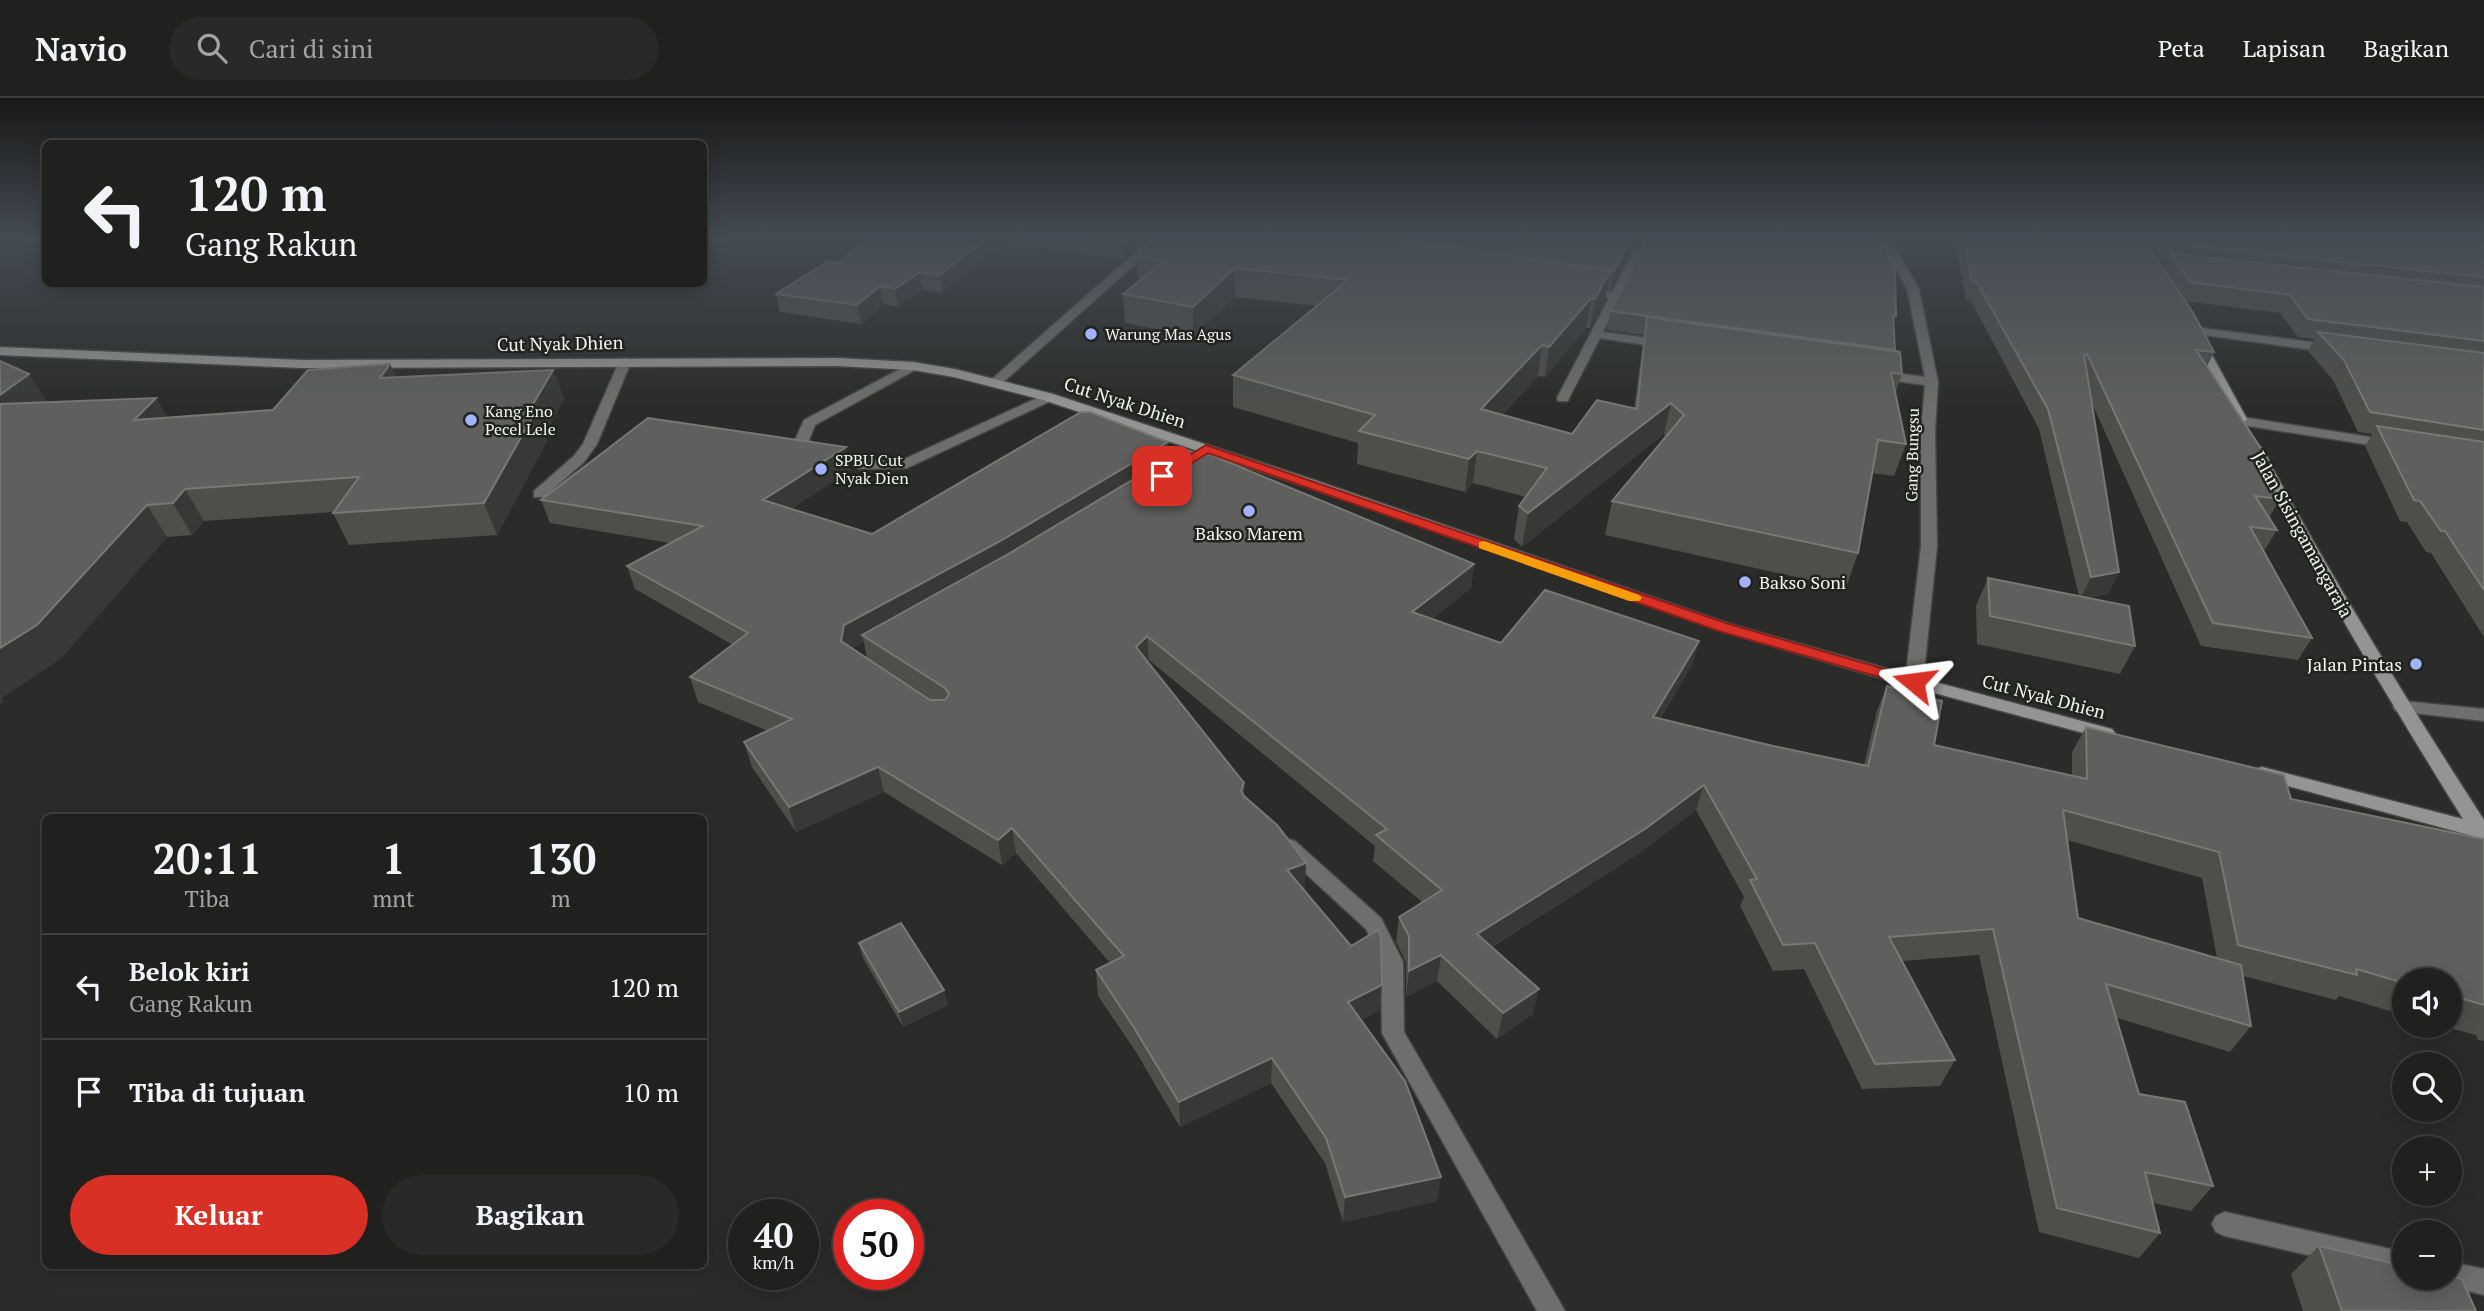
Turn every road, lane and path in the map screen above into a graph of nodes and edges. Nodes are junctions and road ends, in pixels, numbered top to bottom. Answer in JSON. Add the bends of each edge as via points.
{"nodes":[{"id":1,"x":1095,"y":294,"type":"edge"},
{"id":2,"x":1599,"y":294,"type":"edge"},
{"id":3,"x":1914,"y":294,"type":"edge"},
{"id":4,"x":1615,"y":296,"type":"joint"},
{"id":5,"x":2189,"y":325,"type":"joint"},
{"id":6,"x":1596,"y":334,"type":"junction"},
{"id":7,"x":1677,"y":346,"type":"edge"},
{"id":8,"x":2343,"y":349,"type":"edge"},
{"id":9,"x":0,"y":351,"type":"edge"},
{"id":10,"x":625,"y":362,"type":"junction"},
{"id":11,"x":912,"y":366,"type":"junction"},
{"id":12,"x":1865,"y":373,"type":"edge"},
{"id":13,"x":996,"y":382,"type":"junction"},
{"id":14,"x":1932,"y":382,"type":"junction"},
{"id":15,"x":1048,"y":397,"type":"junction"},
{"id":16,"x":1563,"y":398,"type":"dead end"},
{"id":17,"x":1095,"y":411,"type":"junction"},
{"id":18,"x":2241,"y":421,"type":"junction"},
{"id":19,"x":1072,"y":426,"type":"edge"},
{"id":20,"x":2403,"y":446,"type":"edge"},
{"id":21,"x":1206,"y":449,"type":"junction"},
{"id":22,"x":813,"y":453,"type":"edge"},
{"id":23,"x":1183,"y":463,"type":"edge"},
{"id":24,"x":859,"y":465,"type":"dead end"},
{"id":25,"x":539,"y":495,"type":"dead end"},
{"id":26,"x":1914,"y":682,"type":"junction"},
{"id":27,"x":2402,"y":707,"type":"junction"},
{"id":28,"x":2484,"y":715,"type":"edge"},
{"id":29,"x":2124,"y":737,"type":"edge"},
{"id":30,"x":2242,"y":768,"type":"edge"},
{"id":31,"x":2482,"y":832,"type":"edge"},
{"id":32,"x":1273,"y":833,"type":"edge"},
{"id":33,"x":2225,"y":1224,"type":"dead end"},
{"id":34,"x":2392,"y":1262,"type":"edge"},
{"id":35,"x":2462,"y":1277,"type":"edge"},
{"id":36,"x":2484,"y":1282,"type":"edge"},
{"id":37,"x":1552,"y":1311,"type":"edge"}],
"edges":[{"from":1,"to":13,"type":"street"},
{"from":2,"to":4,"type":"street"},
{"from":3,"to":14,"type":"street","name":"Gang Bungsu"},
{"from":4,"to":6,"type":"street"},
{"from":5,"to":8,"type":"street"},
{"from":5,"to":18,"type":"main road","name":"Jalan Sisingamangaraja"},
{"from":6,"to":7,"type":"street"},
{"from":6,"to":16,"type":"street"},
{"from":9,"to":10,"type":"main road","name":"Cut Nyak Dhien","via":[[303,364]]},
{"from":10,"to":11,"type":"main road","name":"Cut Nyak Dhien"},
{"from":10,"to":25,"type":"street","via":[[590,443]]},
{"from":11,"to":13,"type":"main road","name":"Cut Nyak Dhien"},
{"from":11,"to":22,"type":"street","via":[[809,423],[802,440]]},
{"from":12,"to":14,"type":"street"},
{"from":13,"to":15,"type":"main road","name":"Cut Nyak Dhien"},
{"from":14,"to":26,"type":"street","name":"Gang Bungsu","via":[[1929,547]]},
{"from":15,"to":17,"type":"main road","name":"Cut Nyak Dhien"},
{"from":15,"to":24,"type":"street","via":[[902,465]]},
{"from":17,"to":19,"type":"street"},
{"from":17,"to":21,"type":"main road","name":"Cut Nyak Dhien"},
{"from":18,"to":20,"type":"street"},
{"from":18,"to":27,"type":"main road","name":"Jalan Sisingamangaraja","via":[[2298,530]]},
{"from":21,"to":23,"type":"street"},
{"from":21,"to":26,"type":"main road","name":"Cut Nyak Dhien","via":[[1724,628]]},
{"from":26,"to":29,"type":"main road","name":"Cut Nyak Dhien"},
{"from":27,"to":28,"type":"street"},
{"from":27,"to":31,"type":"main road","name":"Jalan Sisingamangaraja"},
{"from":30,"to":31,"type":"main road"},
{"from":32,"to":37,"type":"street","via":[[1374,924],[1392,962],[1393,1033]]},
{"from":33,"to":34,"type":"street"},
{"from":35,"to":36,"type":"street"}]}
